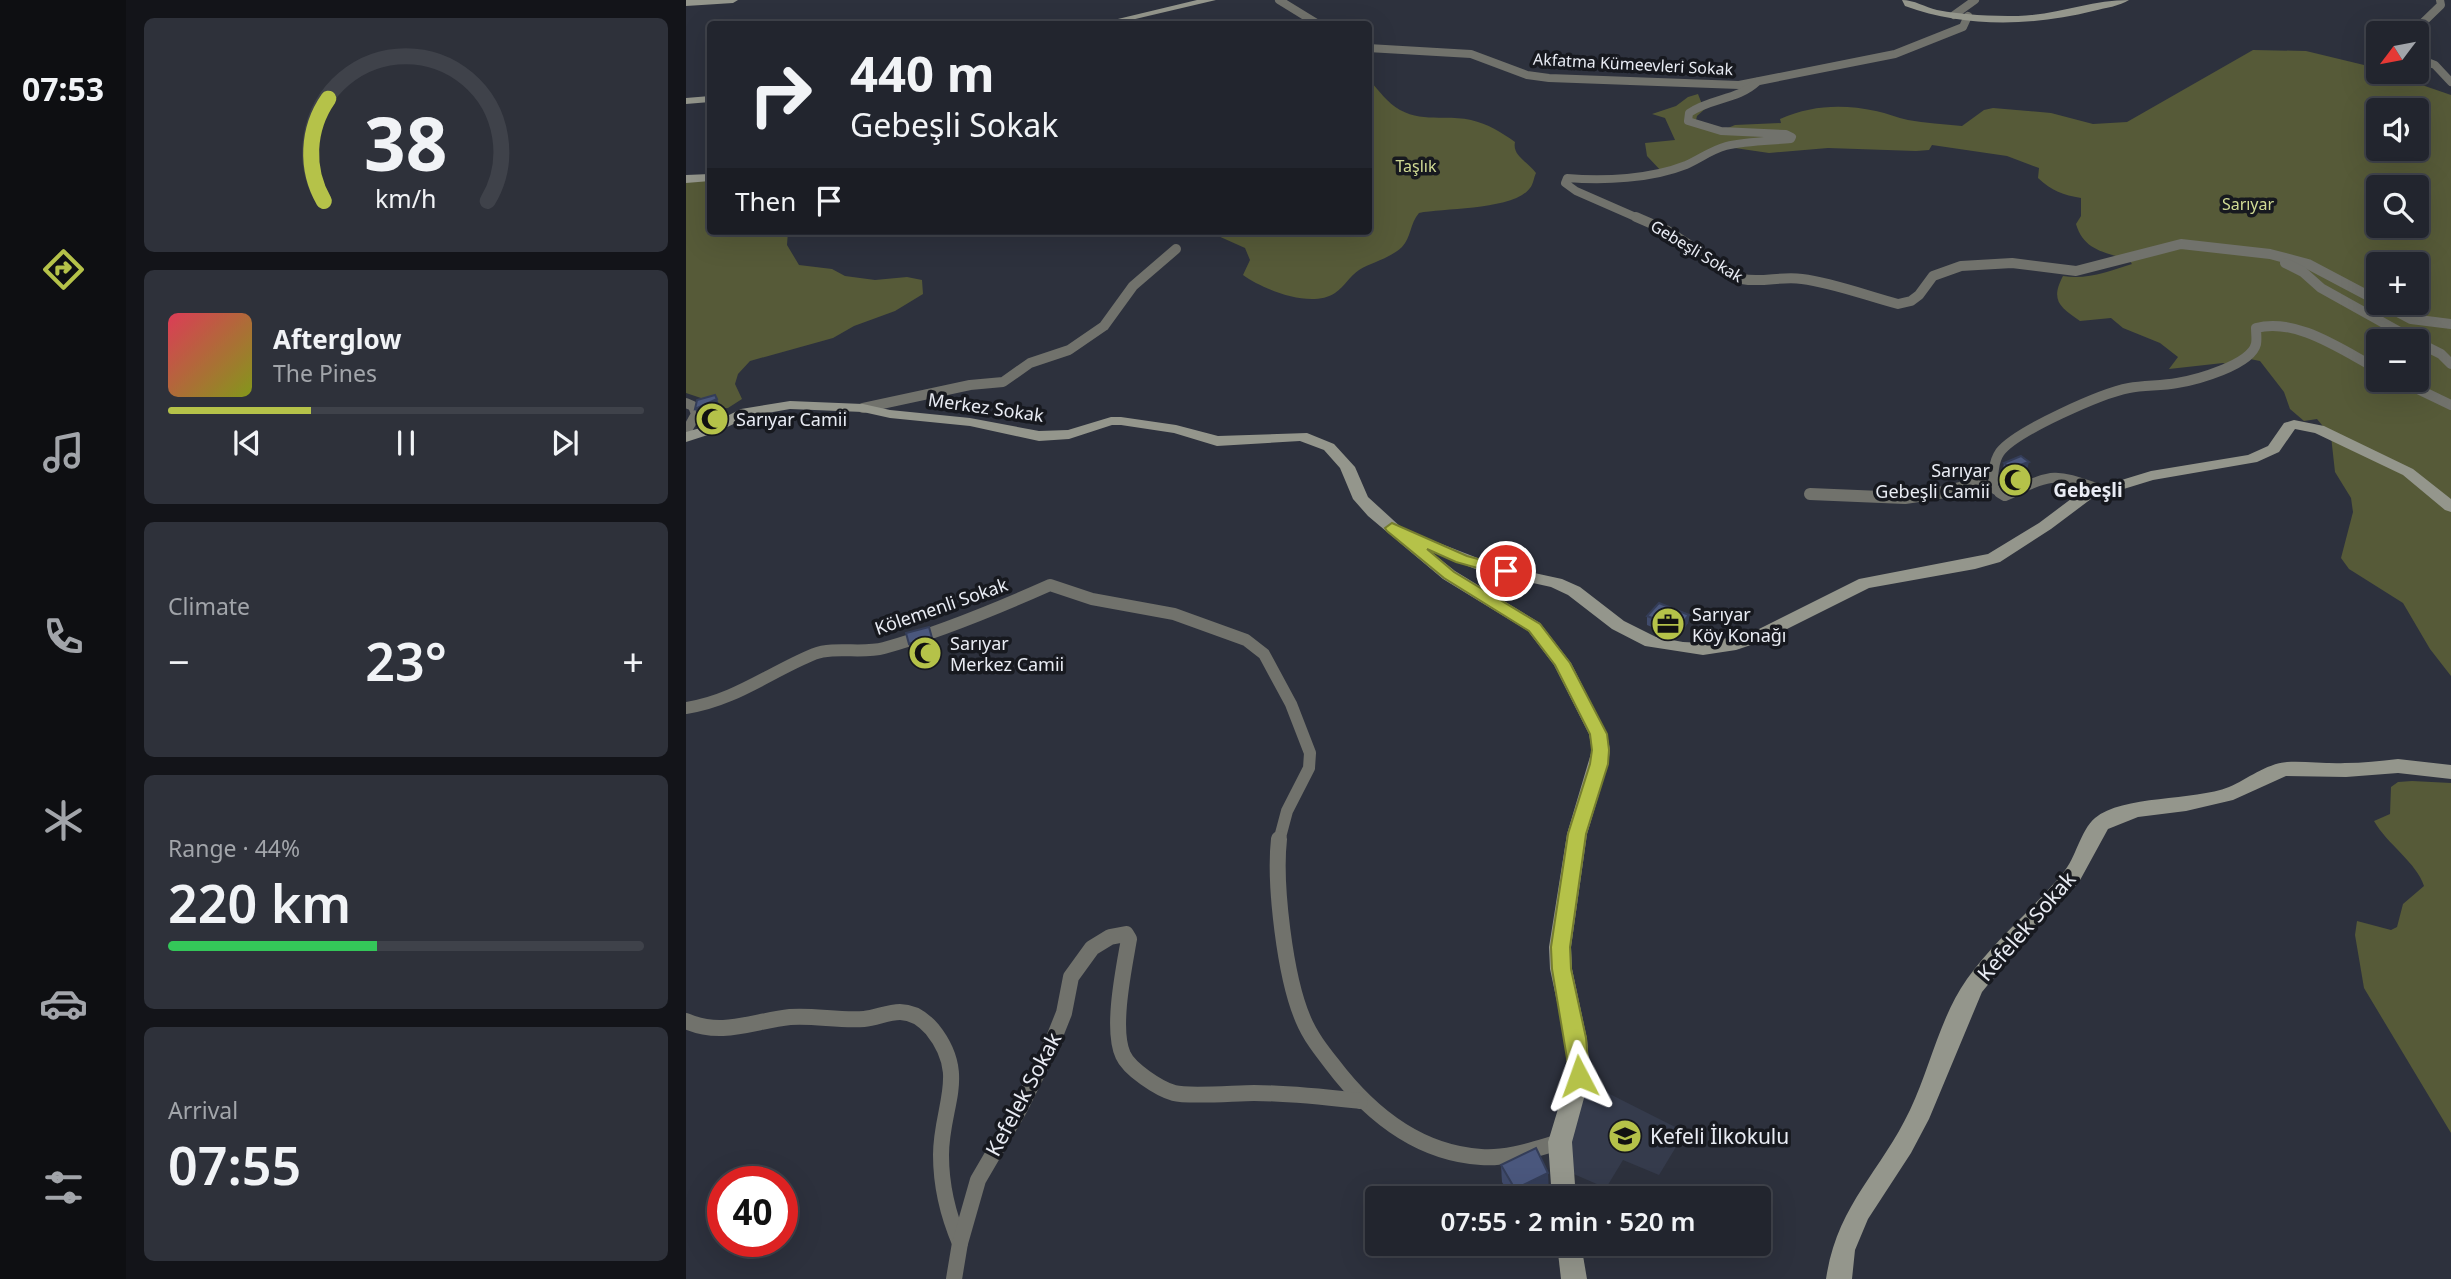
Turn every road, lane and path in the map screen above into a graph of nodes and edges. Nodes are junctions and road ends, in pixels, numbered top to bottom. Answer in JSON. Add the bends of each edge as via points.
{"nodes":[{"id":1,"x":733,"y":0,"type":"edge"},
{"id":2,"x":1211,"y":0,"type":"edge"},
{"id":3,"x":1279,"y":0,"type":"edge"},
{"id":4,"x":1907,"y":0,"type":"edge"},
{"id":5,"x":1975,"y":0,"type":"edge"},
{"id":6,"x":2123,"y":0,"type":"edge"},
{"id":7,"x":2440,"y":0,"type":"edge"},
{"id":8,"x":686,"y":3,"type":"edge"},
{"id":9,"x":1169,"y":9,"type":"junction"},
{"id":10,"x":1954,"y":15,"type":"junction"},
{"id":11,"x":1968,"y":16,"type":"junction"},
{"id":12,"x":1115,"y":21,"type":"edge"},
{"id":13,"x":1147,"y":21,"type":"edge"},
{"id":14,"x":1313,"y":21,"type":"edge"},
{"id":15,"x":2426,"y":21,"type":"edge"},
{"id":16,"x":1372,"y":48,"type":"edge"},
{"id":17,"x":2429,"y":63,"type":"edge"},
{"id":18,"x":1757,"y":82,"type":"junction"},
{"id":19,"x":2451,"y":82,"type":"edge"},
{"id":20,"x":707,"y":99,"type":"edge"},
{"id":21,"x":686,"y":102,"type":"edge"},
{"id":22,"x":707,"y":178,"type":"edge"},
{"id":23,"x":686,"y":179,"type":"edge"},
{"id":24,"x":1176,"y":249,"type":"dead end"},
{"id":25,"x":2244,"y":252,"type":"junction"},
{"id":26,"x":2366,"y":295,"type":"edge"},
{"id":27,"x":2403,"y":315,"type":"edge"},
{"id":28,"x":2451,"y":324,"type":"edge"},
{"id":29,"x":2394,"y":329,"type":"edge"},
{"id":30,"x":2429,"y":348,"type":"edge"},
{"id":31,"x":2366,"y":363,"type":"edge"},
{"id":32,"x":2451,"y":364,"type":"edge"},
{"id":33,"x":2424,"y":392,"type":"edge"},
{"id":34,"x":686,"y":403,"type":"edge"},
{"id":35,"x":2451,"y":405,"type":"edge"},
{"id":36,"x":863,"y":408,"type":"junction"},
{"id":37,"x":686,"y":434,"type":"edge"},
{"id":38,"x":1993,"y":471,"type":"junction"},
{"id":39,"x":2102,"y":490,"type":"junction"},
{"id":40,"x":1810,"y":494,"type":"dead end"},
{"id":41,"x":2451,"y":507,"type":"edge"},
{"id":42,"x":1392,"y":528,"type":"junction"},
{"id":43,"x":686,"y":708,"type":"edge"},
{"id":44,"x":2451,"y":772,"type":"edge"},
{"id":45,"x":686,"y":1021,"type":"edge"},
{"id":46,"x":1360,"y":1101,"type":"junction"},
{"id":47,"x":1560,"y":1142,"type":"junction"},
{"id":48,"x":1563,"y":1186,"type":"edge"},
{"id":49,"x":960,"y":1243,"type":"junction"},
{"id":50,"x":1571,"y":1256,"type":"edge"},
{"id":51,"x":954,"y":1279,"type":"edge"},
{"id":52,"x":1574,"y":1279,"type":"edge"},
{"id":53,"x":1839,"y":1279,"type":"edge"}],
"edges":[{"from":1,"to":8,"type":"street"},
{"from":2,"to":9,"type":"street"},
{"from":3,"to":14,"type":"street"},
{"from":4,"to":10,"type":"street","via":[[1919,9]]},
{"from":5,"to":10,"type":"street"},
{"from":6,"to":11,"type":"street","via":[[2036,18]]},
{"from":7,"to":15,"type":"street","via":[[2437,11]]},
{"from":9,"to":12,"type":"street"},
{"from":9,"to":13,"type":"street"},
{"from":10,"to":11,"type":"street"},
{"from":11,"to":18,"type":"street","name":"Akfatma Kümeevleri Sokak","via":[[1964,27],[1895,54]]},
{"from":16,"to":18,"type":"street","name":"Akfatma Kümeevleri Sokak","via":[[1471,54],[1527,75],[1549,78],[1696,85]]},
{"from":17,"to":19,"type":"street"},
{"from":18,"to":25,"type":"street","name":"Gebeşli Sokak","via":[[1699,106],[1689,113],[1688,121],[1709,128],[1786,134],[1791,139],[1730,145],[1657,172],[1612,179],[1567,178],[1565,183],[1675,234],[1742,279],[1804,279],[1898,304],[1912,301],[1940,272],[1961,266],[2012,263],[2076,271],[2181,244]]},
{"from":20,"to":21,"type":"street"},
{"from":22,"to":23,"type":"street"},
{"from":24,"to":36,"type":"street","name":"Merkez Sokak","via":[[1133,286],[1104,326],[1069,350],[1030,363],[1003,382]]},
{"from":25,"to":26,"type":"street","name":"Gebeşli Sokak","via":[[2308,264]]},
{"from":25,"to":29,"type":"street","name":"Gebeşli Sokak","via":[[2294,266],[2321,289]]},
{"from":27,"to":28,"type":"street","name":"Gebeşli Sokak"},
{"from":30,"to":32,"type":"street","name":"Gebeşli Sokak"},
{"from":31,"to":38,"type":"street","via":[[2321,340],[2278,326],[2260,326],[2256,328],[2256,345],[2238,362],[2177,383],[2127,388],[2042,421],[2000,452]]},
{"from":33,"to":35,"type":"street"},
{"from":34,"to":37,"type":"street","via":[[696,414]]},
{"from":36,"to":37,"type":"street","name":"Merkez Sokak","via":[[775,405]]},
{"from":36,"to":42,"type":"street","name":"Merkez Sokak","via":[[1039,436],[1069,434],[1111,421],[1176,429],[1217,441],[1302,436],[1319,441],[1339,457],[1361,499]]},
{"from":38,"to":39,"type":"street","via":[[1993,488],[2005,495],[2050,476]]},
{"from":38,"to":40,"type":"street","via":[[1962,489],[1922,495]]},
{"from":39,"to":41,"type":"street","via":[[2151,476],[2252,459],[2274,449],[2289,426],[2303,424],[2408,472]]},
{"from":39,"to":42,"type":"street","via":[[2077,501],[1994,558],[1865,583],[1757,637],[1703,649],[1651,642],[1556,583],[1471,562]]},
{"from":42,"to":47,"type":"street","via":[[1449,575],[1534,628],[1562,663],[1598,734],[1599,764],[1577,834],[1561,934],[1561,969],[1579,1076]]},
{"from":43,"to":46,"type":"street","name":"Kölemenli Sokak","via":[[729,697],[817,653],[881,649],[1050,585],[1092,599],[1174,614],[1256,646],[1275,672],[1310,751],[1309,773],[1289,804],[1278,852],[1301,1015],[1312,1038]]},
{"from":44,"to":53,"type":"street","name":"Kefelek Sokak","via":[[2398,766],[2285,768],[2233,793],[2138,810],[2101,824],[2072,877],[1974,986],[1921,1112],[1859,1212],[1843,1250]]},
{"from":45,"to":49,"type":"street","via":[[726,1031],[794,1016],[864,1019],[906,1012],[925,1021],[944,1046],[954,1076],[942,1154],[946,1202]]},
{"from":46,"to":47,"type":"street","via":[[1419,1143],[1447,1153],[1485,1157]]},
{"from":46,"to":49,"type":"street","name":"Kefelek Sokak","via":[[1292,1093],[1174,1093],[1145,1077],[1122,1054],[1120,993],[1130,946],[1126,934],[1121,933],[1092,948],[1071,977],[1052,1043],[978,1180]]},
{"from":47,"to":48,"type":"street"},
{"from":49,"to":51,"type":"street","name":"Kefelek Sokak"},
{"from":50,"to":52,"type":"street"}]}
